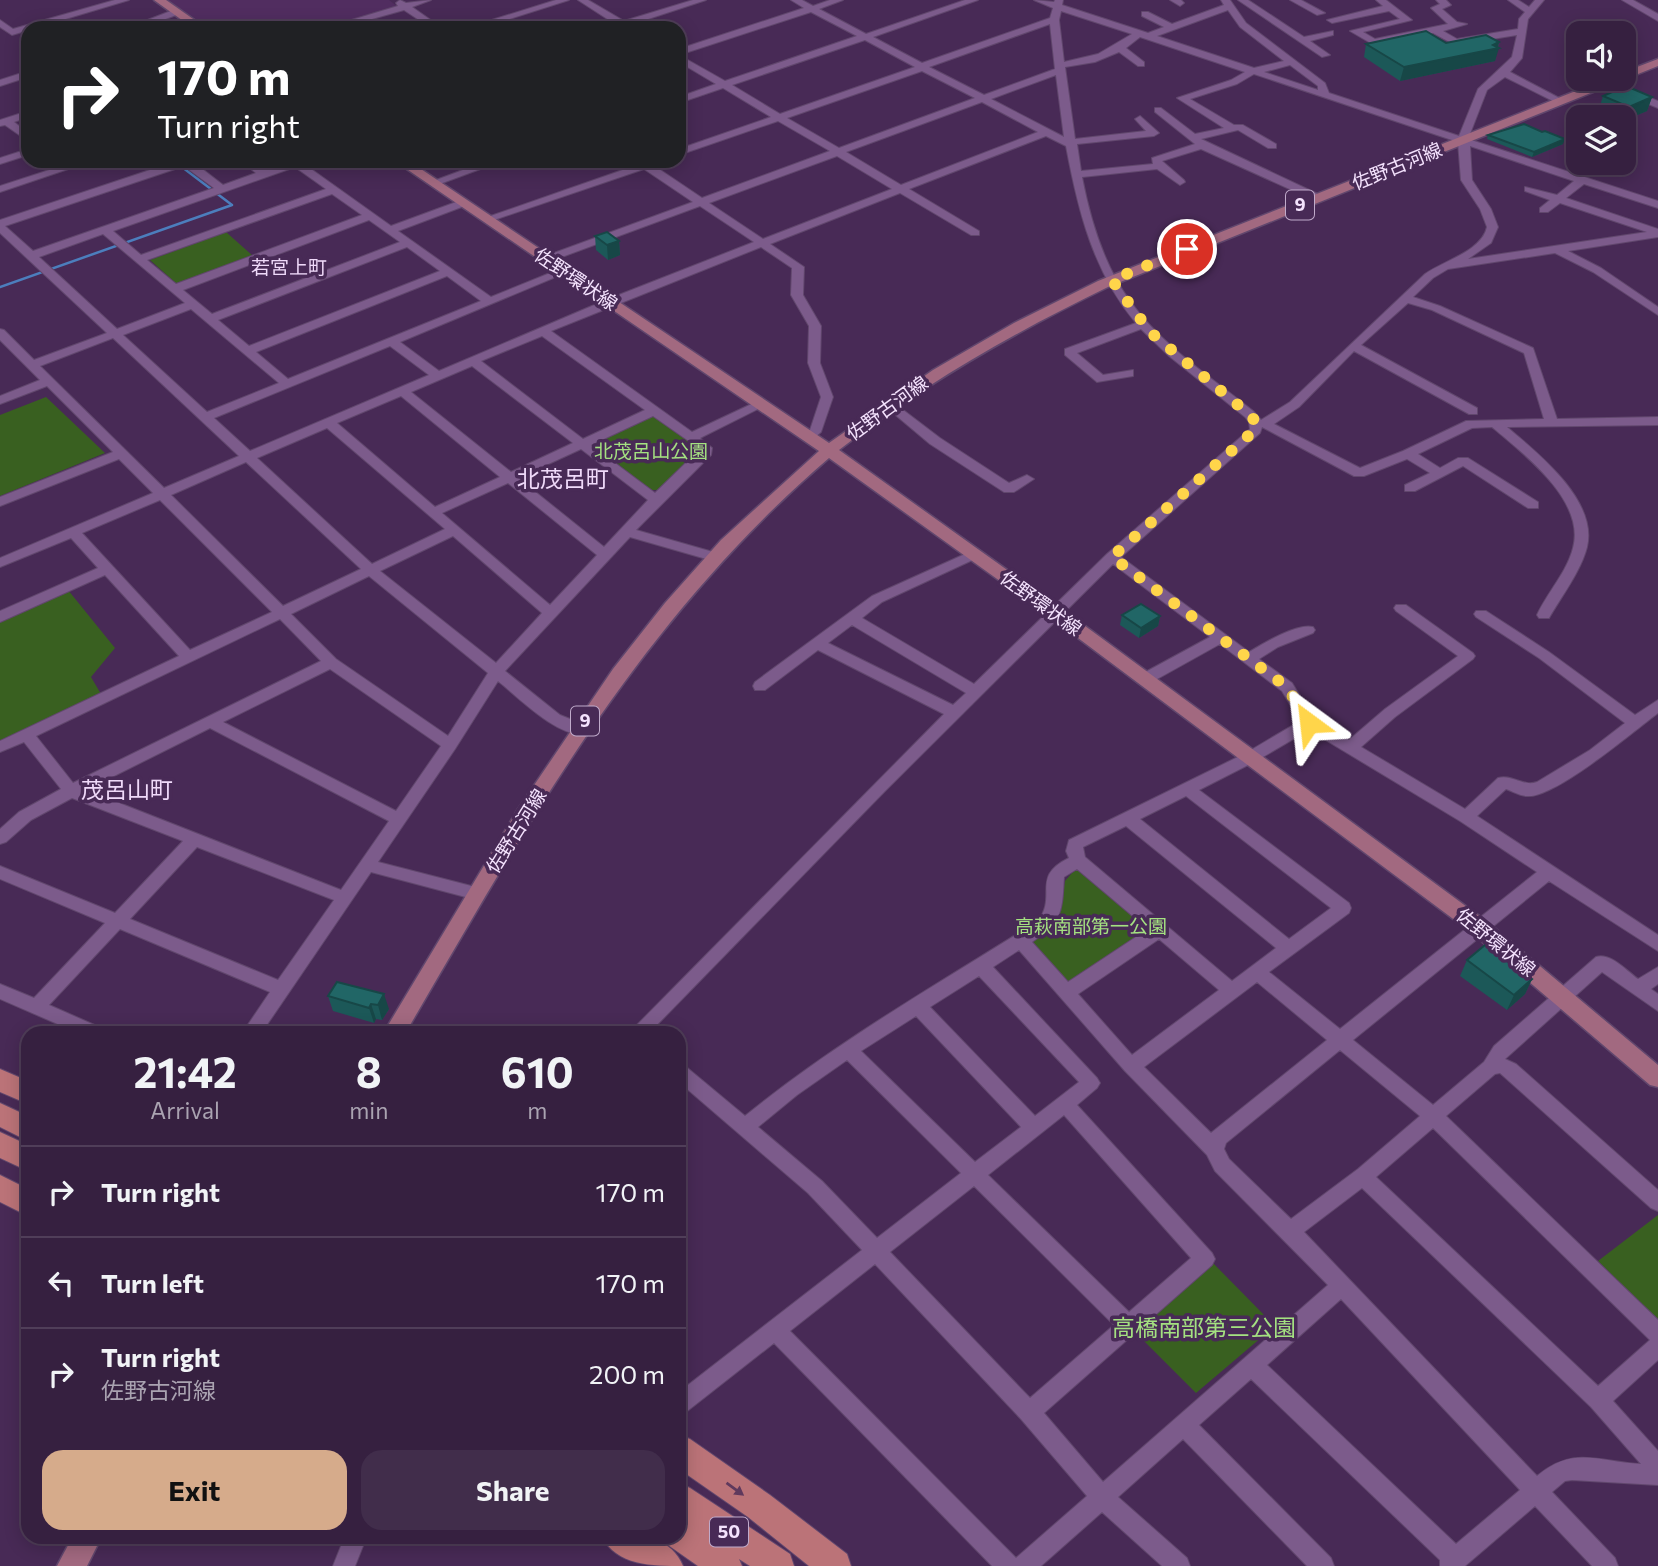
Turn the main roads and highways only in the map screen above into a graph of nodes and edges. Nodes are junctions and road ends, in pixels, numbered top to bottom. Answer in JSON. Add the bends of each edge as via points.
{"nodes":[{"id":1,"x":159,"y":0,"type":"edge"},
{"id":2,"x":190,"y":21,"type":"edge"},
{"id":3,"x":1658,"y":62,"type":"edge"},
{"id":4,"x":1636,"y":71,"type":"edge"},
{"id":5,"x":1586,"y":91,"type":"edge"},
{"id":6,"x":411,"y":168,"type":"edge"},
{"id":7,"x":809,"y":436,"type":"joint"},
{"id":8,"x":829,"y":450,"type":"junction"},
{"id":9,"x":399,"y":1026,"type":"edge"},
{"id":10,"x":1658,"y":1077,"type":"edge"},
{"id":11,"x":0,"y":1080,"type":"edge"},
{"id":12,"x":21,"y":1090,"type":"edge"},
{"id":13,"x":0,"y":1114,"type":"edge"},
{"id":14,"x":21,"y":1125,"type":"edge"},
{"id":15,"x":0,"y":1144,"type":"edge"},
{"id":16,"x":21,"y":1155,"type":"edge"},
{"id":17,"x":0,"y":1187,"type":"edge"},
{"id":18,"x":21,"y":1200,"type":"edge"},
{"id":19,"x":686,"y":1455,"type":"edge"},
{"id":20,"x":686,"y":1504,"type":"edge"},
{"id":21,"x":686,"y":1539,"type":"edge"},
{"id":22,"x":84,"y":1544,"type":"edge"},
{"id":23,"x":631,"y":1544,"type":"edge"},
{"id":24,"x":71,"y":1566,"type":"edge"},
{"id":25,"x":667,"y":1566,"type":"edge"},
{"id":26,"x":726,"y":1566,"type":"edge"},
{"id":27,"x":778,"y":1566,"type":"edge"},
{"id":28,"x":835,"y":1566,"type":"edge"}],
"edges":[{"from":1,"to":2,"type":"main road"},
{"from":3,"to":4,"type":"main road"},
{"from":5,"to":8,"type":"main road","name":"佐野古河線","number":"9","via":[[1112,280],[1002,333],[890,404]]},
{"from":6,"to":7,"type":"main road","name":"佐野環状線"},
{"from":7,"to":8,"type":"main road","name":"佐野環状線"},
{"from":8,"to":9,"type":"main road","name":"佐野古河線","number":"9","via":[[715,557],[580,729]]},
{"from":8,"to":10,"type":"main road","name":"佐野環状線","via":[[1479,928]]},
{"from":11,"to":12,"type":"highway"},
{"from":13,"to":14,"type":"highway"},
{"from":15,"to":16,"type":"highway"},
{"from":17,"to":18,"type":"highway"},
{"from":19,"to":28,"type":"highway","one_way":true},
{"from":20,"to":27,"type":"highway","number":"50"},
{"from":21,"to":26,"type":"highway","number":"50"},
{"from":22,"to":24,"type":"main road"},
{"from":23,"to":25,"type":"highway"}]}
